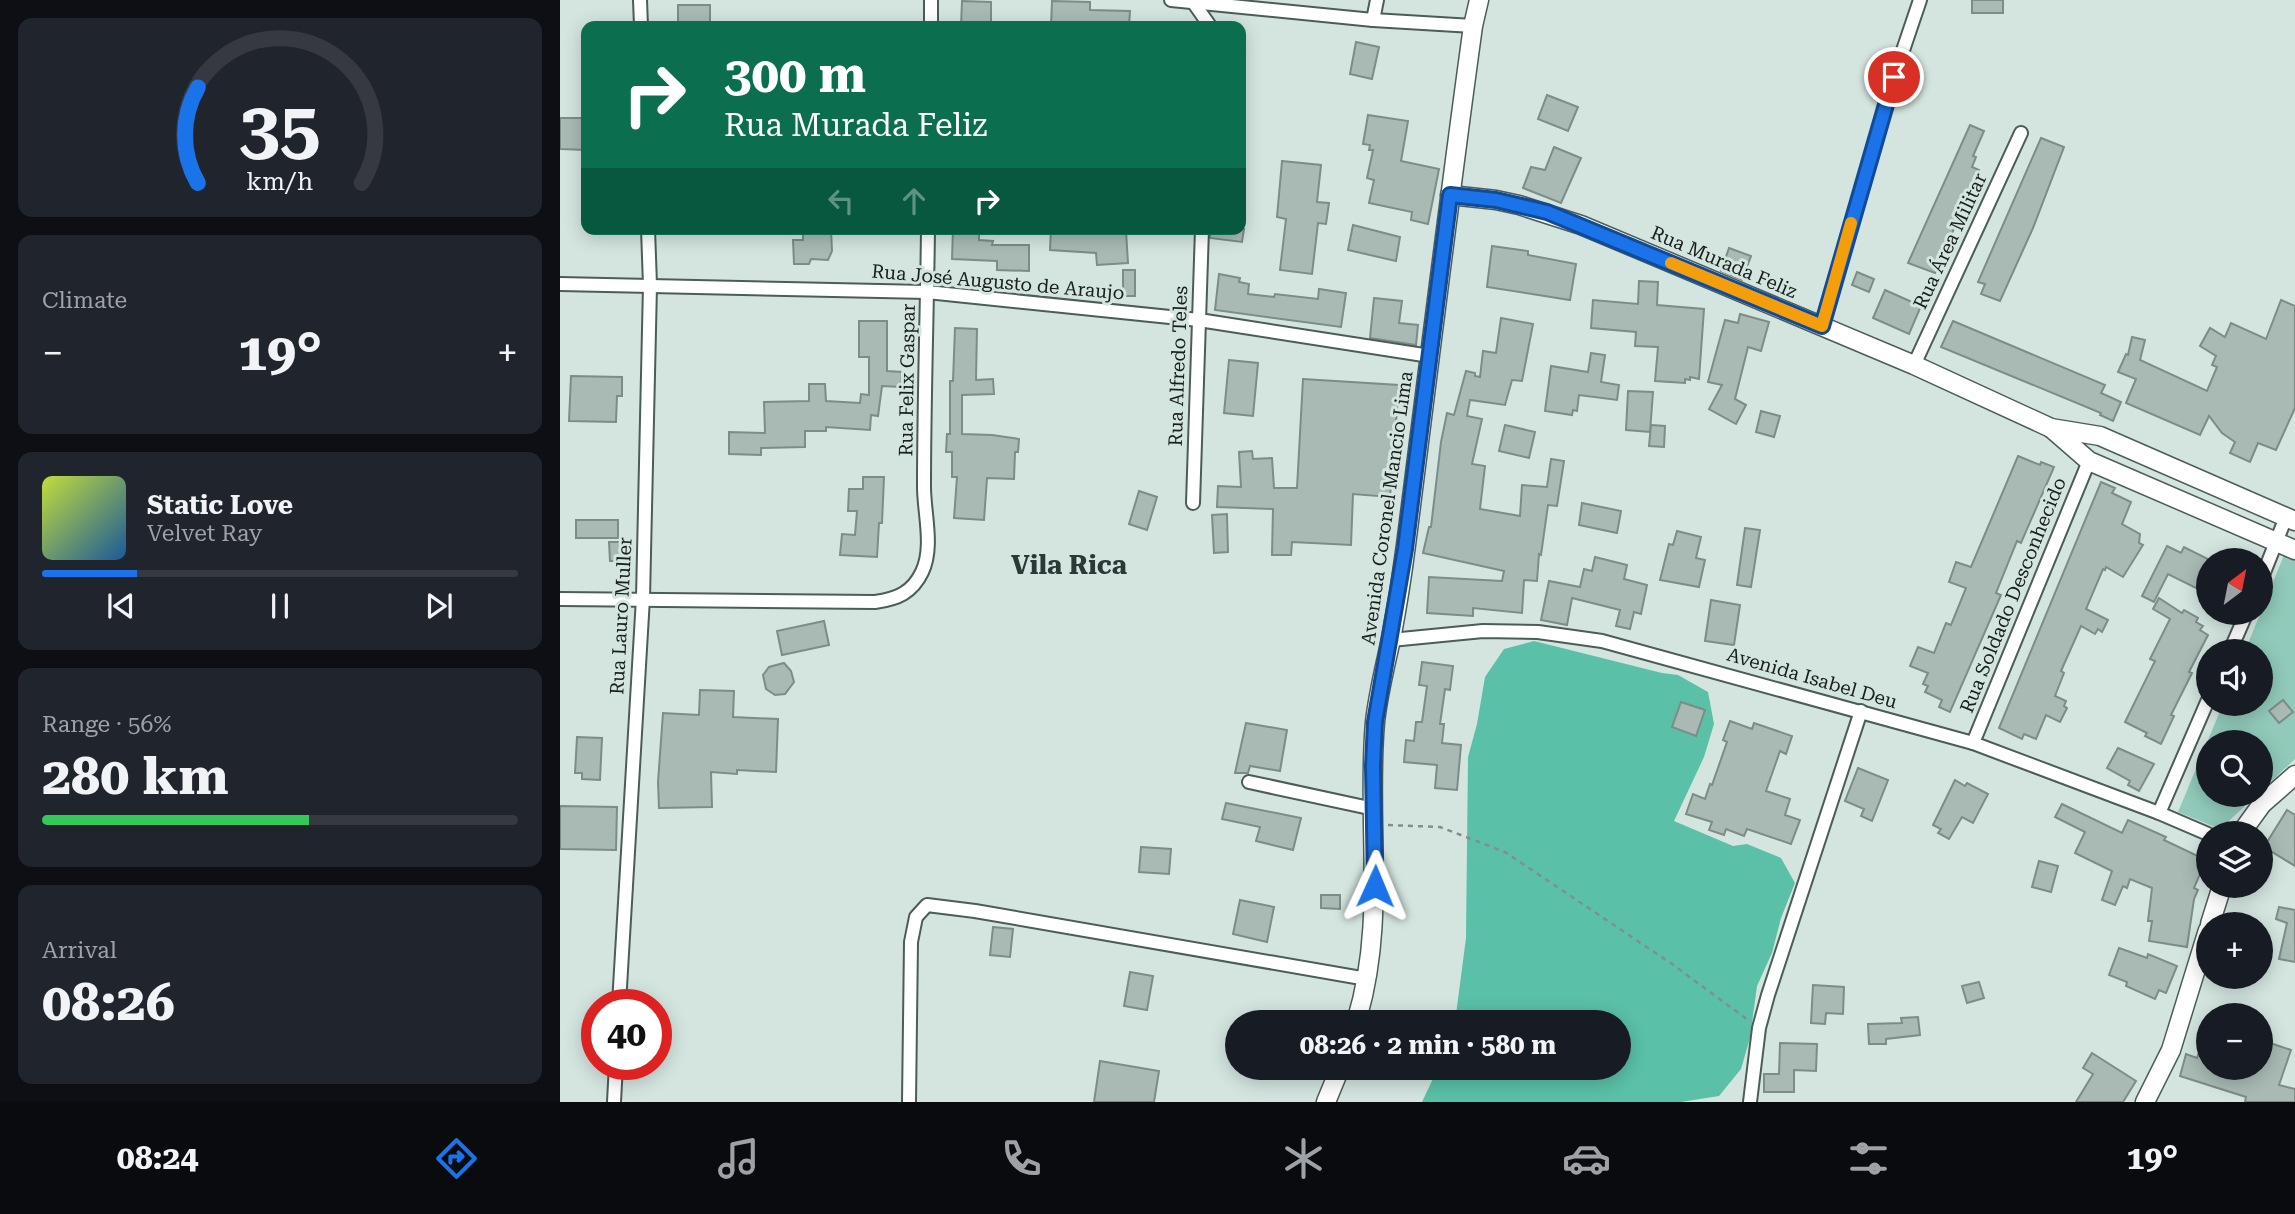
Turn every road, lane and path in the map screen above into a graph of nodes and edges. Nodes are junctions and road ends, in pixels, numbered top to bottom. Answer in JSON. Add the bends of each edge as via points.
{"nodes":[{"id":1,"x":640,"y":0,"type":"edge"},
{"id":2,"x":931,"y":0,"type":"edge"},
{"id":3,"x":1171,"y":0,"type":"edge"},
{"id":4,"x":1377,"y":0,"type":"edge"},
{"id":5,"x":1479,"y":0,"type":"edge"},
{"id":6,"x":1920,"y":0,"type":"edge"},
{"id":7,"x":1193,"y":2,"type":"junction"},
{"id":8,"x":1373,"y":20,"type":"junction"},
{"id":9,"x":641,"y":21,"type":"edge"},
{"id":10,"x":931,"y":21,"type":"edge"},
{"id":11,"x":1206,"y":21,"type":"edge"},
{"id":12,"x":1473,"y":26,"type":"junction"},
{"id":13,"x":2021,"y":133,"type":"dead end"},
{"id":14,"x":1450,"y":195,"type":"junction"},
{"id":15,"x":648,"y":235,"type":"edge"},
{"id":16,"x":928,"y":235,"type":"edge"},
{"id":17,"x":1202,"y":235,"type":"edge"},
{"id":18,"x":560,"y":284,"type":"edge"},
{"id":19,"x":650,"y":285,"type":"junction"},
{"id":20,"x":927,"y":292,"type":"junction"},
{"id":21,"x":1199,"y":320,"type":"junction"},
{"id":22,"x":1822,"y":326,"type":"junction"},
{"id":23,"x":1430,"y":356,"type":"junction"},
{"id":24,"x":1914,"y":365,"type":"junction"},
{"id":25,"x":2051,"y":428,"type":"junction"},
{"id":26,"x":2089,"y":461,"type":"junction"},
{"id":27,"x":2192,"y":474,"type":"junction"},
{"id":28,"x":2180,"y":501,"type":"junction"},
{"id":29,"x":1194,"y":503,"type":"dead end"},
{"id":30,"x":2291,"y":519,"type":"edge"},
{"id":31,"x":2277,"y":543,"type":"junction"},
{"id":32,"x":2295,"y":550,"type":"edge"},
{"id":33,"x":2273,"y":552,"type":"edge"},
{"id":34,"x":643,"y":598,"type":"junction"},
{"id":35,"x":560,"y":599,"type":"edge"},
{"id":36,"x":1391,"y":640,"type":"junction"},
{"id":37,"x":1861,"y":711,"type":"junction"},
{"id":38,"x":2201,"y":716,"type":"edge"},
{"id":39,"x":1973,"y":743,"type":"junction"},
{"id":40,"x":2295,"y":775,"type":"edge"},
{"id":41,"x":1249,"y":782,"type":"dead end"},
{"id":42,"x":2159,"y":813,"type":"junction"},
{"id":43,"x":1374,"y":817,"type":"junction"},
{"id":44,"x":2250,"y":821,"type":"edge"},
{"id":45,"x":2196,"y":829,"type":"edge"},
{"id":46,"x":2196,"y":972,"type":"edge"},
{"id":47,"x":1367,"y":979,"type":"junction"},
{"id":48,"x":620,"y":989,"type":"edge"},
{"id":49,"x":1359,"y":1010,"type":"edge"},
{"id":50,"x":1759,"y":1028,"type":"junction"},
{"id":51,"x":615,"y":1080,"type":"edge"},
{"id":52,"x":1335,"y":1080,"type":"edge"},
{"id":53,"x":614,"y":1102,"type":"edge"},
{"id":54,"x":909,"y":1102,"type":"edge"},
{"id":55,"x":1326,"y":1102,"type":"edge"},
{"id":56,"x":1750,"y":1102,"type":"edge"},
{"id":57,"x":2145,"y":1102,"type":"edge"}],
"edges":[{"from":1,"to":9,"type":"street"},
{"from":2,"to":10,"type":"street"},
{"from":3,"to":7,"type":"street"},
{"from":4,"to":8,"type":"street"},
{"from":5,"to":12,"type":"street","name":"Avenida Coronel Mancio Lima"},
{"from":6,"to":22,"type":"street"},
{"from":7,"to":8,"type":"street"},
{"from":7,"to":11,"type":"street"},
{"from":8,"to":12,"type":"street"},
{"from":12,"to":14,"type":"street","name":"Avenida Coronel Mancio Lima"},
{"from":13,"to":24,"type":"street","name":"Rua Área Militar"},
{"from":14,"to":22,"type":"street","name":"Rua Murada Feliz","via":[[1547,212]]},
{"from":14,"to":23,"type":"street","name":"Avenida Coronel Mancio Lima"},
{"from":15,"to":19,"type":"street","name":"Rua Lauro Muller"},
{"from":16,"to":20,"type":"street","name":"Rua Felix Gaspar"},
{"from":17,"to":21,"type":"street","name":"Rua Alfredo Teles"},
{"from":18,"to":19,"type":"street","name":"Rua José Augusto de Araujo"},
{"from":19,"to":20,"type":"street","name":"Rua José Augusto de Araujo"},
{"from":19,"to":34,"type":"street","name":"Rua Lauro Muller"},
{"from":20,"to":21,"type":"street","name":"Rua José Augusto de Araujo"},
{"from":20,"to":34,"type":"street","name":"Rua Felix Gaspar","via":[[926,560],[916,582],[894,599],[875,602]]},
{"from":21,"to":23,"type":"street","name":"Rua José Augusto de Araujo"},
{"from":21,"to":29,"type":"street","name":"Rua Alfredo Teles"},
{"from":22,"to":24,"type":"street","name":"Rua Murada Feliz"},
{"from":23,"to":36,"type":"street","name":"Avenida Coronel Mancio Lima"},
{"from":24,"to":25,"type":"street","name":"Rua Murada Feliz"},
{"from":25,"to":26,"type":"street","name":"Rua Murada Feliz"},
{"from":25,"to":27,"type":"street","name":"Rua Murada Feliz","via":[[2099,436]]},
{"from":26,"to":28,"type":"street","name":"Rua Murada Feliz"},
{"from":26,"to":39,"type":"street","name":"Rua Soldado Desconhecido"},
{"from":27,"to":28,"type":"street"},
{"from":27,"to":30,"type":"street","name":"Rua Murada Feliz"},
{"from":28,"to":31,"type":"street","name":"Rua Murada Feliz"},
{"from":30,"to":31,"type":"street"},
{"from":31,"to":32,"type":"street","name":"Rua Murada Feliz"},
{"from":31,"to":33,"type":"street"},
{"from":34,"to":35,"type":"street"},
{"from":34,"to":48,"type":"street","name":"Rua Lauro Muller"},
{"from":36,"to":37,"type":"street","name":"Avenida Isabel Deu","via":[[1483,631],[1569,636]]},
{"from":36,"to":43,"type":"street","name":"Avenida Coronel Mancio Lima","via":[[1375,722]]},
{"from":37,"to":39,"type":"street","name":"Avenida Isabel Deu"},
{"from":37,"to":50,"type":"street"},
{"from":38,"to":42,"type":"street"},
{"from":39,"to":42,"type":"street","name":"Avenida Isabel Deu"},
{"from":40,"to":44,"type":"street"},
{"from":41,"to":43,"type":"street"},
{"from":42,"to":45,"type":"street","name":"Avenida Isabel Deu"},
{"from":43,"to":47,"type":"street","name":"Avenida Coronel Mancio Lima","via":[[1373,929]]},
{"from":43,"to":50,"type":"path","via":[[1440,827],[1505,852]]},
{"from":46,"to":57,"type":"street","via":[[2183,1017]]},
{"from":47,"to":49,"type":"street","name":"Avenida Coronel Mancio Lima"},
{"from":47,"to":54,"type":"street","via":[[934,905],[916,917],[911,942]]},
{"from":50,"to":56,"type":"street"},
{"from":51,"to":53,"type":"street"},
{"from":52,"to":55,"type":"street"}]}
